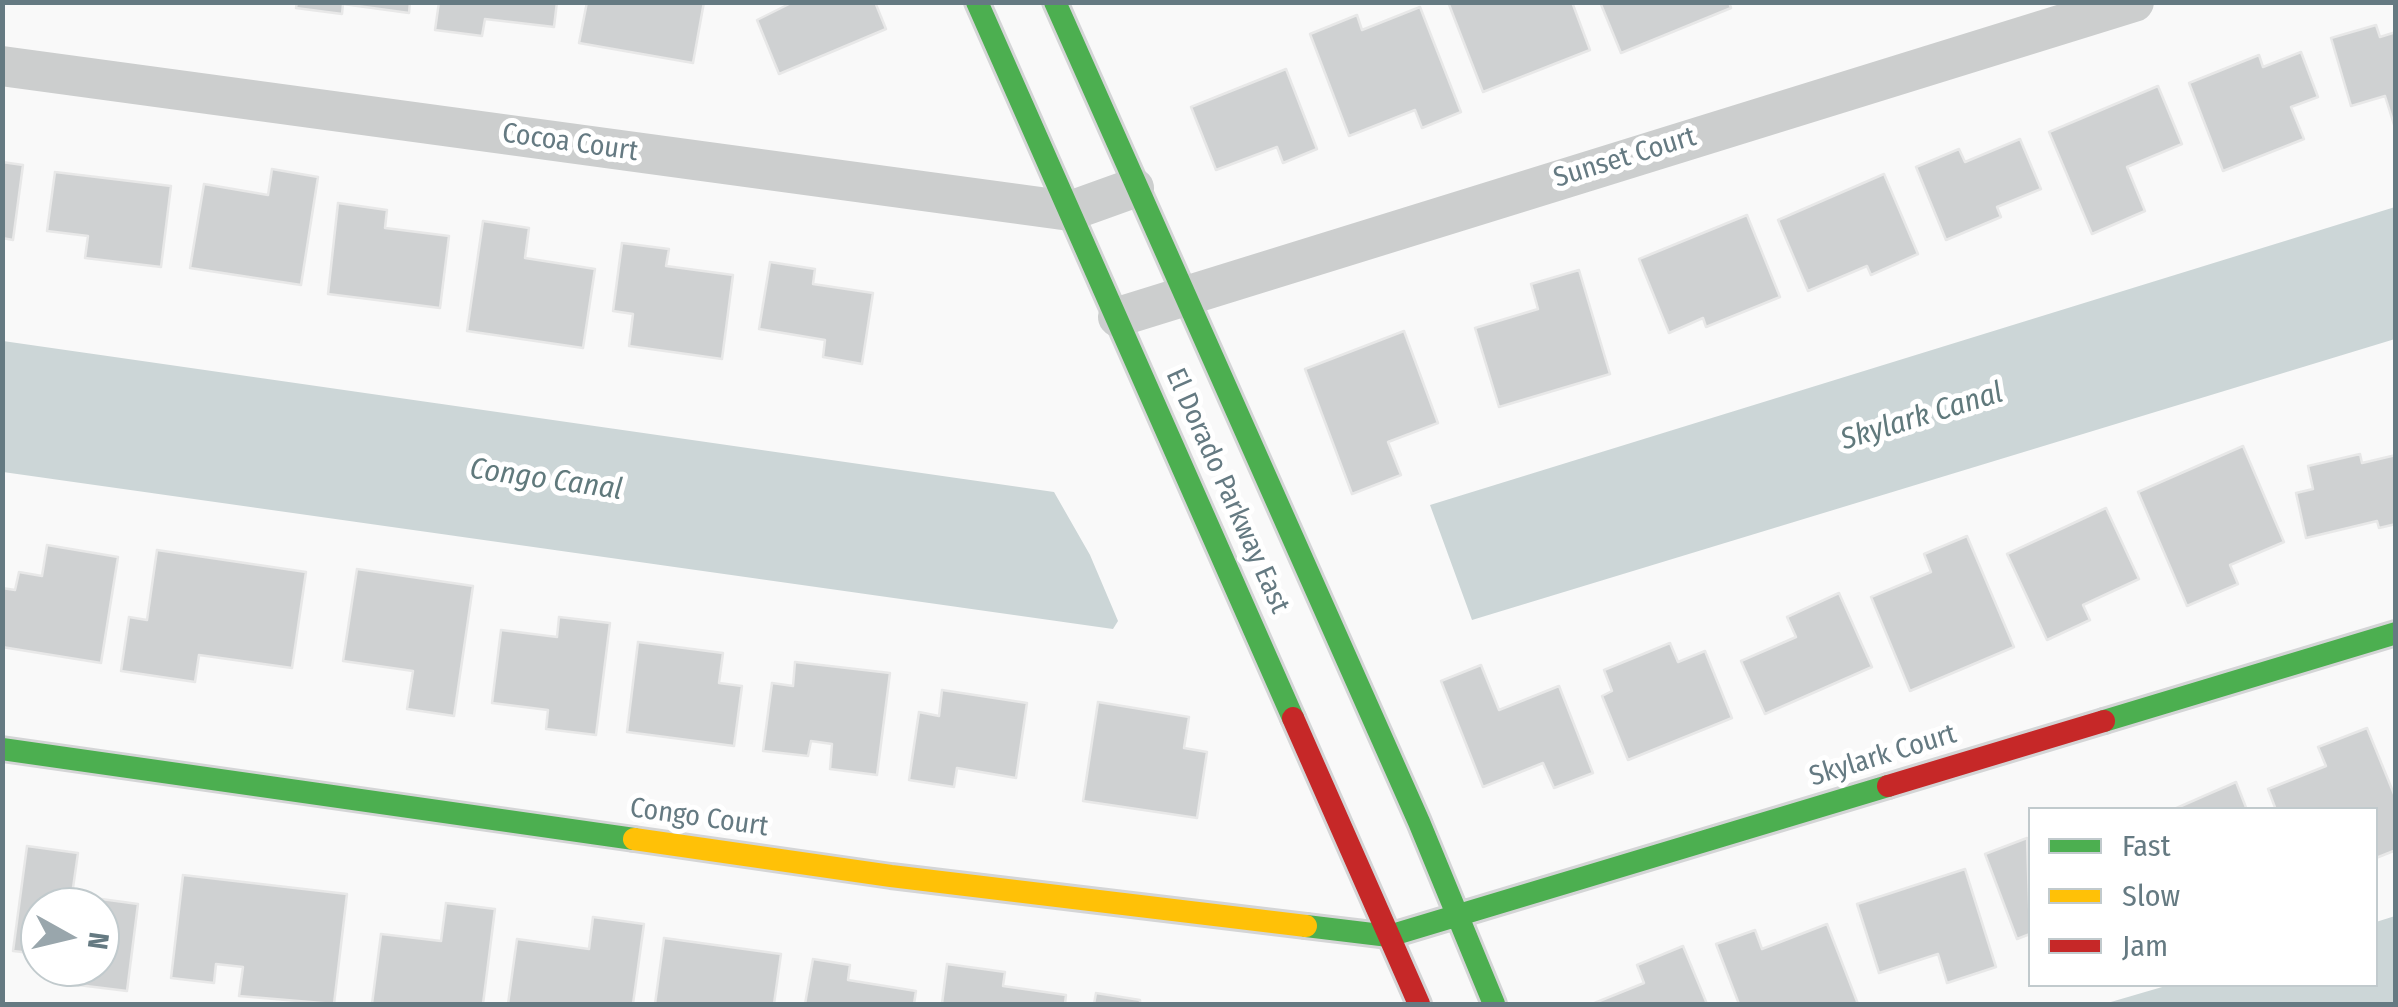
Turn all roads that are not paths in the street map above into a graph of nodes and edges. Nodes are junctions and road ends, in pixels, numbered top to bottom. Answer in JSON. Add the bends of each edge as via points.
{"nodes":[{"id":1,"x":978,"y":2,"type":"edge"},
{"id":2,"x":1054,"y":2,"type":"edge"},
{"id":3,"x":2134,"y":2,"type":"edge"},
{"id":4,"x":2,"y":66,"type":"edge"},
{"id":5,"x":1134,"y":188,"type":"junction"},
{"id":6,"x":1070,"y":211,"type":"junction"},
{"id":7,"x":1186,"y":293,"type":"junction"},
{"id":8,"x":1118,"y":317,"type":"junction"},
{"id":9,"x":2396,"y":633,"type":"edge"},
{"id":10,"x":2,"y":748,"type":"edge"},
{"id":11,"x":1458,"y":916,"type":"junction"},
{"id":12,"x":1388,"y":936,"type":"junction"},
{"id":13,"x":1418,"y":1004,"type":"edge"},
{"id":14,"x":1494,"y":1004,"type":"edge"}],
"edges":[{"from":1,"to":6,"type":"street","name":"El Dorado Parkway East"},
{"from":2,"to":5,"type":"street","name":"El Dorado Parkway East"},
{"from":3,"to":7,"type":"street","name":"Sunset Court"},
{"from":4,"to":6,"type":"street","name":"Cocoa Court"},
{"from":5,"to":6,"type":"street","name":"Cocoa Court"},
{"from":5,"to":7,"type":"street","name":"El Dorado Parkway East"},
{"from":6,"to":8,"type":"street","name":"El Dorado Parkway East"},
{"from":7,"to":8,"type":"street","name":"Sunset Court"},
{"from":7,"to":11,"type":"street","name":"El Dorado Parkway East"},
{"from":8,"to":12,"type":"street","name":"El Dorado Parkway East"},
{"from":9,"to":11,"type":"street","name":"Skylark Court"},
{"from":10,"to":12,"type":"street","name":"Congo Court","via":[[890,876]]},
{"from":11,"to":12,"type":"street","name":"Skylark Court"},
{"from":11,"to":14,"type":"street","name":"El Dorado Parkway East"},
{"from":12,"to":13,"type":"street","name":"El Dorado Parkway East"}]}
